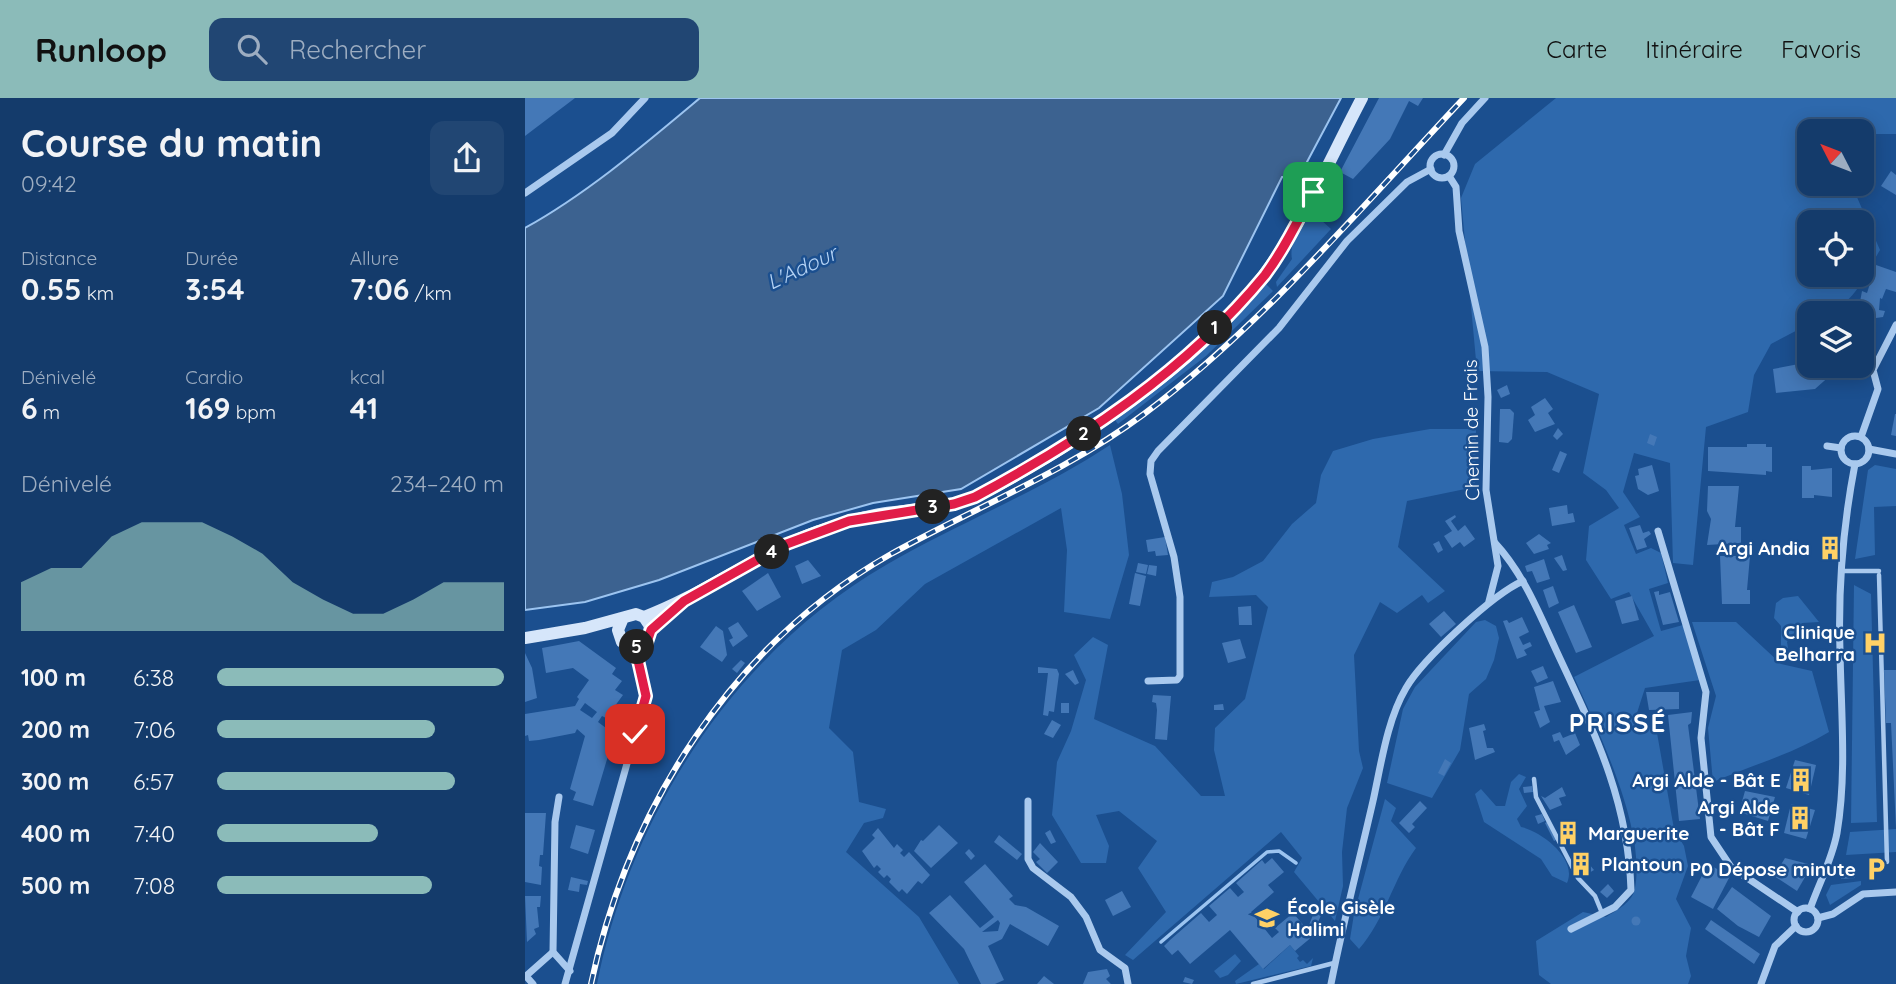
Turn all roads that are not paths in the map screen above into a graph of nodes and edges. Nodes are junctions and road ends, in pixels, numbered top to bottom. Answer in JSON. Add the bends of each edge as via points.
{"nodes":[{"id":1,"x":645,"y":98,"type":"edge"},
{"id":2,"x":1362,"y":98,"type":"edge"},
{"id":3,"x":1485,"y":98,"type":"edge"},
{"id":4,"x":1444,"y":155,"type":"junction"},
{"id":5,"x":1431,"y":169,"type":"junction"},
{"id":6,"x":1449,"y":176,"type":"junction"},
{"id":7,"x":525,"y":193,"type":"edge"},
{"id":8,"x":1896,"y":325,"type":"edge"},
{"id":9,"x":1861,"y":437,"type":"junction"},
{"id":10,"x":1827,"y":446,"type":"dead end"},
{"id":11,"x":1841,"y":448,"type":"junction"},
{"id":12,"x":1869,"y":449,"type":"junction"},
{"id":13,"x":1896,"y":454,"type":"edge"},
{"id":14,"x":1855,"y":464,"type":"junction"},
{"id":15,"x":1658,"y":531,"type":"dead end"},
{"id":16,"x":1496,"y":543,"type":"junction"},
{"id":17,"x":1840,"y":571,"type":"junction"},
{"id":18,"x":1524,"y":581,"type":"junction"},
{"id":19,"x":684,"y":601,"type":"junction"},
{"id":20,"x":1488,"y":603,"type":"junction"},
{"id":21,"x":644,"y":617,"type":"junction"},
{"id":22,"x":623,"y":618,"type":"junction"},
{"id":23,"x":585,"y":628,"type":"junction"},
{"id":24,"x":651,"y":630,"type":"junction"},
{"id":25,"x":525,"y":638,"type":"edge"},
{"id":26,"x":620,"y":638,"type":"junction"},
{"id":27,"x":635,"y":647,"type":"junction"},
{"id":28,"x":1148,"y":681,"type":"dead end"},
{"id":29,"x":1534,"y":779,"type":"dead end"},
{"id":30,"x":559,"y":797,"type":"dead end"},
{"id":31,"x":1028,"y":800,"type":"dead end"},
{"id":32,"x":1887,"y":862,"type":"dead end"},
{"id":33,"x":1896,"y":891,"type":"edge"},
{"id":34,"x":1810,"y":909,"type":"junction"},
{"id":35,"x":1798,"y":912,"type":"junction"},
{"id":36,"x":1602,"y":914,"type":"junction"},
{"id":37,"x":1818,"y":918,"type":"junction"},
{"id":38,"x":1796,"y":926,"type":"junction"},
{"id":39,"x":1571,"y":929,"type":"dead end"},
{"id":40,"x":553,"y":952,"type":"junction"},
{"id":41,"x":1335,"y":963,"type":"junction"},
{"id":42,"x":570,"y":971,"type":"junction"},
{"id":43,"x":533,"y":984,"type":"edge"},
{"id":44,"x":565,"y":984,"type":"edge"},
{"id":45,"x":1128,"y":984,"type":"edge"},
{"id":46,"x":1253,"y":984,"type":"edge"},
{"id":47,"x":1331,"y":984,"type":"edge"},
{"id":48,"x":1761,"y":984,"type":"edge"}],
"edges":[{"from":1,"to":7,"type":"street","via":[[612,134]]},
{"from":2,"to":19,"type":"main road","via":[[1265,275],[1193,350],[1136,398],[975,497],[818,531]]},
{"from":3,"to":4,"type":"street","via":[[1462,123]]},
{"from":4,"to":5,"type":"street","via":[[1435,157]]},
{"from":4,"to":6,"type":"street","name":"Chemin de Frais","via":[[1453,164]]},
{"from":5,"to":6,"type":"street","via":[[1440,178]]},
{"from":5,"to":28,"type":"street","via":[[1407,182],[1347,241],[1279,328],[1167,439],[1151,461],[1150,474],[1174,556],[1180,676]]},
{"from":6,"to":16,"type":"street","name":"Chemin de Frais","via":[[1456,187],[1459,231],[1485,347],[1486,489]]},
{"from":8,"to":9,"type":"street","via":[[1873,370],[1878,389]]},
{"from":9,"to":11,"type":"street","via":[[1848,437]]},
{"from":9,"to":12,"type":"street"},
{"from":10,"to":11,"type":"street"},
{"from":11,"to":14,"type":"street","via":[[1846,461]]},
{"from":12,"to":13,"type":"street"},
{"from":12,"to":14,"type":"street","via":[[1865,460]]},
{"from":14,"to":17,"type":"street"},
{"from":15,"to":35,"type":"street","via":[[1706,692],[1701,738],[1711,837],[1731,867]]},
{"from":16,"to":18,"type":"street"},
{"from":16,"to":20,"type":"street","name":"Chemin de Frais","via":[[1498,566]]},
{"from":17,"to":32,"type":"lane","via":[[1879,573]]},
{"from":17,"to":34,"type":"street","via":[[1838,827],[1833,854]]},
{"from":18,"to":20,"type":"street"},
{"from":18,"to":36,"type":"street","via":[[1616,788],[1630,853],[1631,890]]},
{"from":19,"to":21,"type":"main road"},
{"from":19,"to":24,"type":"main road"},
{"from":20,"to":41,"type":"street","via":[[1415,675],[1402,696],[1382,761]]},
{"from":21,"to":22,"type":"main road"},
{"from":21,"to":24,"type":"main road"},
{"from":22,"to":23,"type":"main road"},
{"from":22,"to":26,"type":"main road"},
{"from":23,"to":25,"type":"main road"},
{"from":23,"to":26,"type":"main road"},
{"from":24,"to":27,"type":"main road","via":[[647,642]]},
{"from":26,"to":27,"type":"main road"},
{"from":27,"to":42,"type":"street","via":[[646,696]]},
{"from":29,"to":36,"type":"lane","via":[[1536,797]]},
{"from":30,"to":40,"type":"street"},
{"from":31,"to":45,"type":"street","via":[[1028,859],[1071,897],[1086,917],[1100,950],[1125,968]]},
{"from":33,"to":37,"type":"street","via":[[1863,894],[1833,914]]},
{"from":34,"to":35,"type":"street"},
{"from":34,"to":37,"type":"street"},
{"from":35,"to":38,"type":"street"},
{"from":36,"to":39,"type":"street"},
{"from":37,"to":38,"type":"street","via":[[1812,931]]},
{"from":38,"to":48,"type":"street","via":[[1775,946]]},
{"from":40,"to":42,"type":"street"},
{"from":40,"to":43,"type":"street","via":[[526,976]]},
{"from":41,"to":46,"type":"lane"},
{"from":41,"to":47,"type":"street"},
{"from":42,"to":44,"type":"street"}]}
